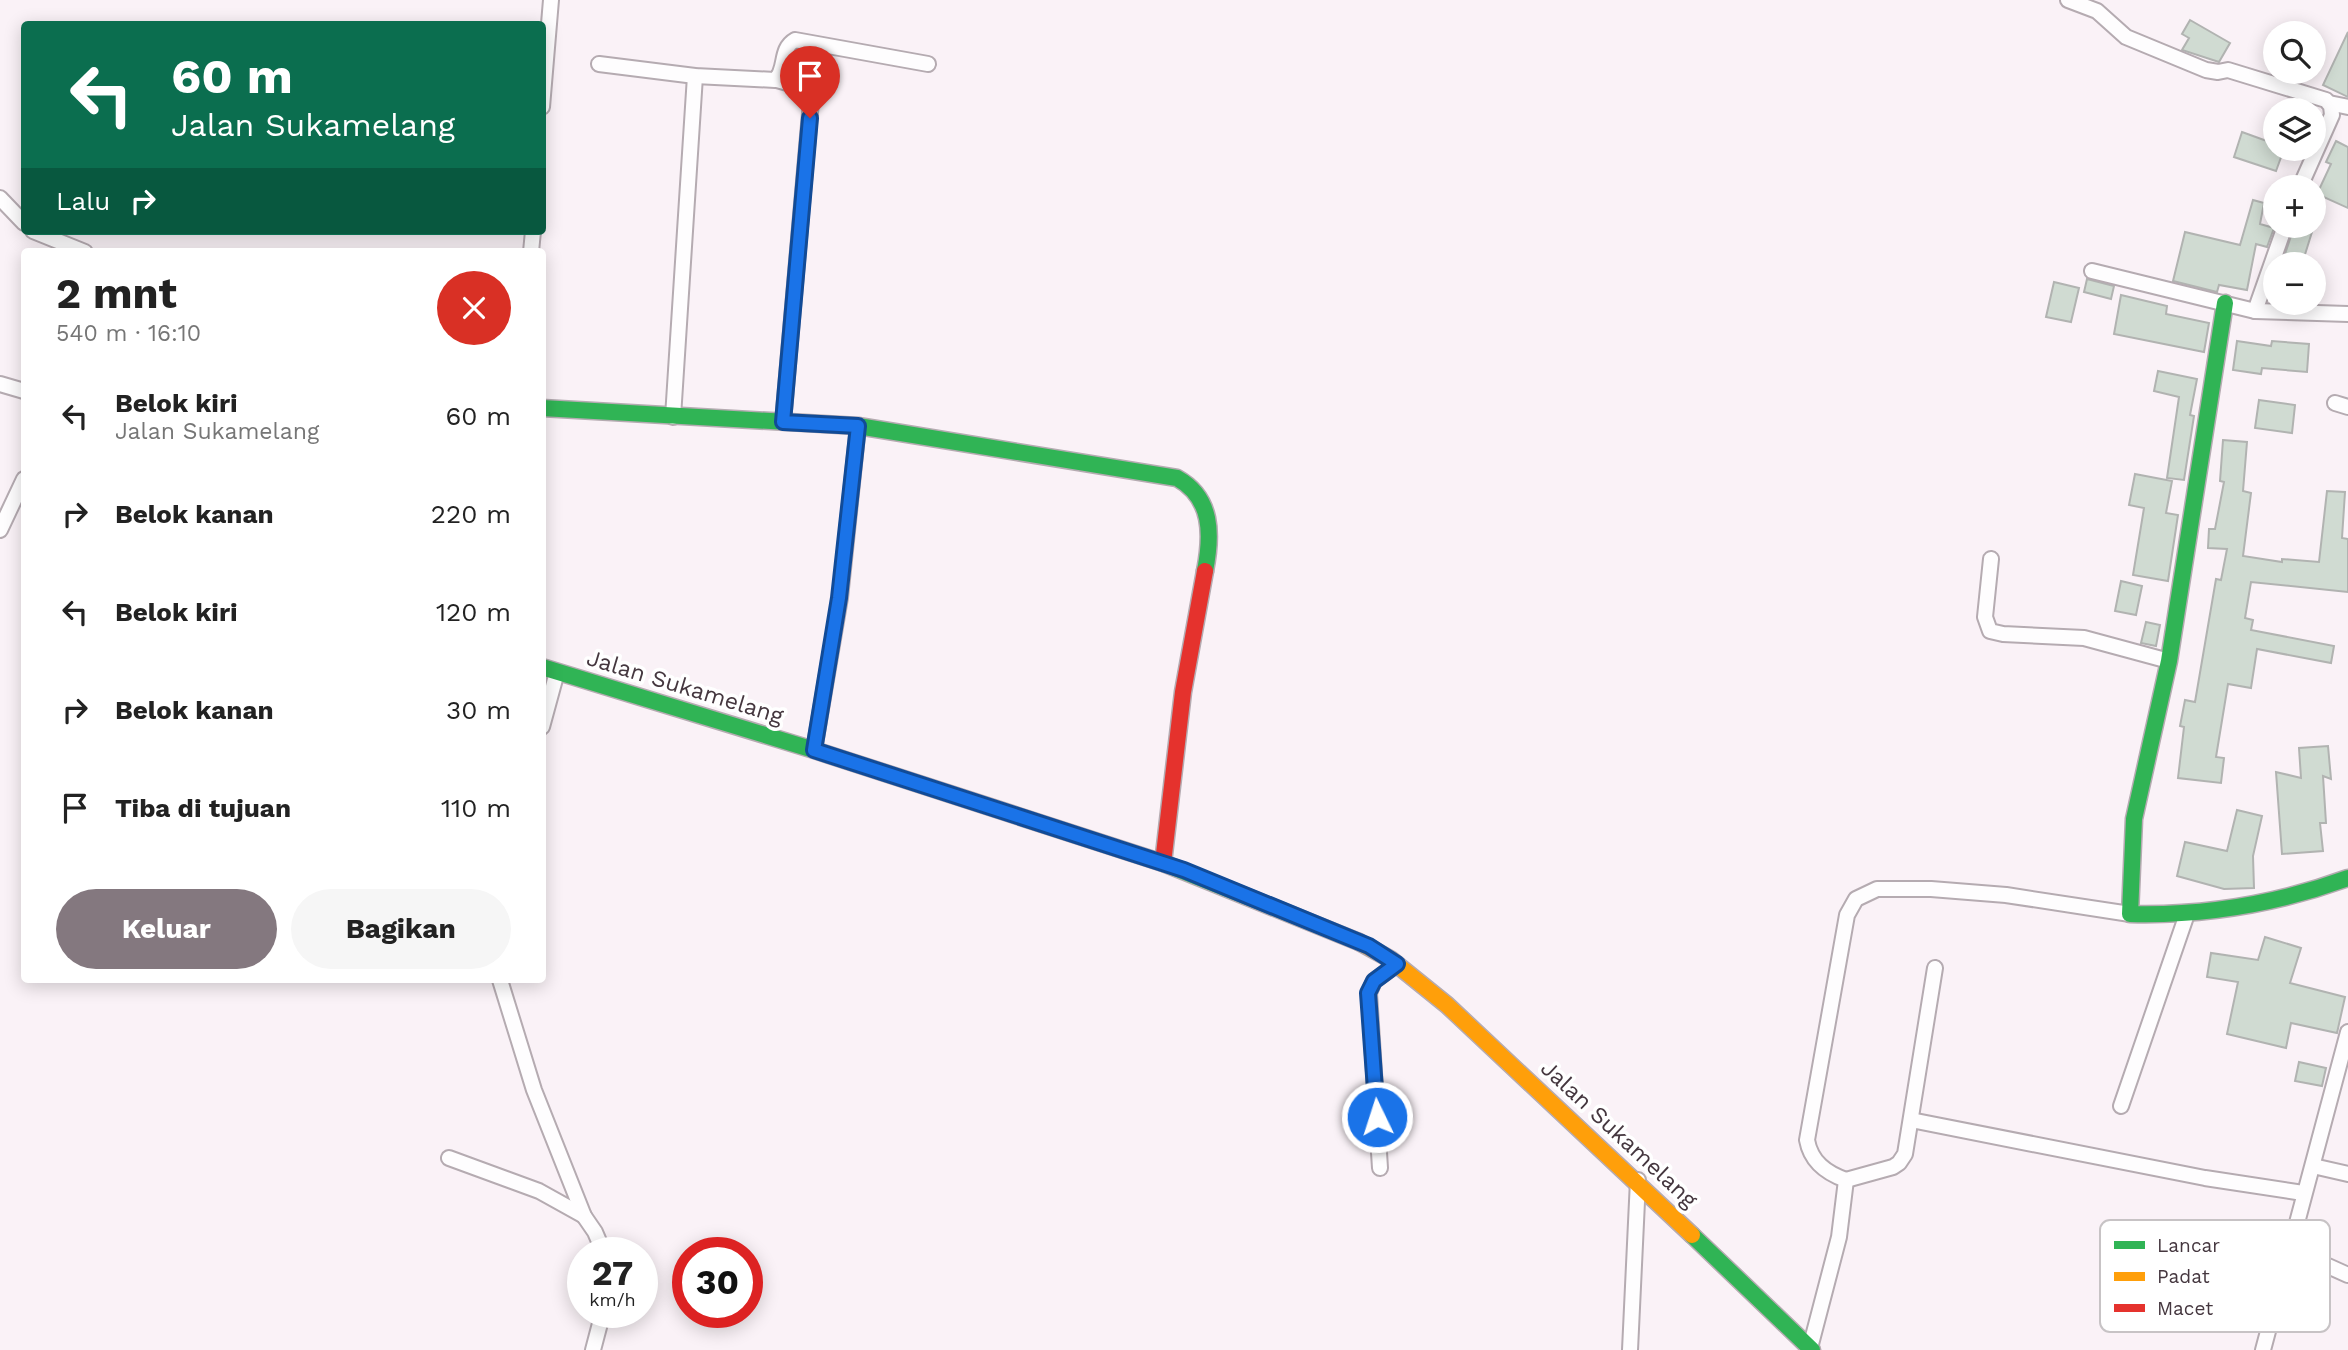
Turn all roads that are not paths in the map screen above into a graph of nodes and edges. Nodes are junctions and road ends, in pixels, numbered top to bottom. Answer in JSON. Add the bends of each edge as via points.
{"nodes":[{"id":1,"x":551,"y":0,"type":"edge"},
{"id":2,"x":2068,"y":0,"type":"edge"},
{"id":3,"x":546,"y":59,"type":"edge"},
{"id":4,"x":599,"y":64,"type":"dead end"},
{"id":5,"x":928,"y":64,"type":"dead end"},
{"id":6,"x":695,"y":76,"type":"junction"},
{"id":7,"x":777,"y":80,"type":"junction"},
{"id":8,"x":2329,"y":103,"type":"junction"},
{"id":9,"x":2348,"y":107,"type":"edge"},
{"id":10,"x":2305,"y":175,"type":"edge"},
{"id":11,"x":0,"y":198,"type":"edge"},
{"id":12,"x":21,"y":220,"type":"edge"},
{"id":13,"x":43,"y":235,"type":"edge"},
{"id":14,"x":2280,"y":238,"type":"edge"},
{"id":15,"x":75,"y":248,"type":"edge"},
{"id":16,"x":2092,"y":271,"type":"dead end"},
{"id":17,"x":2225,"y":303,"type":"junction"},
{"id":18,"x":2255,"y":311,"type":"junction"},
{"id":19,"x":2348,"y":314,"type":"edge"},
{"id":20,"x":0,"y":384,"type":"edge"},
{"id":21,"x":21,"y":390,"type":"edge"},
{"id":22,"x":546,"y":408,"type":"edge"},
{"id":23,"x":673,"y":416,"type":"junction"},
{"id":24,"x":783,"y":422,"type":"junction"},
{"id":25,"x":858,"y":426,"type":"junction"},
{"id":26,"x":21,"y":485,"type":"edge"},
{"id":27,"x":0,"y":530,"type":"edge"},
{"id":28,"x":1991,"y":559,"type":"dead end"},
{"id":29,"x":2169,"y":660,"type":"junction"},
{"id":30,"x":550,"y":670,"type":"edge"},
{"id":31,"x":546,"y":698,"type":"edge"},
{"id":32,"x":814,"y":750,"type":"junction"},
{"id":33,"x":1163,"y":863,"type":"junction"},
{"id":34,"x":2348,"y":878,"type":"edge"},
{"id":35,"x":2130,"y":914,"type":"junction"},
{"id":36,"x":2187,"y":914,"type":"junction"},
{"id":37,"x":1393,"y":961,"type":"junction"},
{"id":38,"x":1935,"y":968,"type":"dead end"},
{"id":39,"x":501,"y":983,"type":"edge"},
{"id":40,"x":2348,"y":1032,"type":"edge"},
{"id":41,"x":2121,"y":1107,"type":"dead end"},
{"id":42,"x":1911,"y":1121,"type":"junction"},
{"id":43,"x":449,"y":1158,"type":"dead end"},
{"id":44,"x":2313,"y":1166,"type":"junction"},
{"id":45,"x":1380,"y":1168,"type":"dead end"},
{"id":46,"x":2348,"y":1174,"type":"edge"},
{"id":47,"x":1638,"y":1180,"type":"junction"},
{"id":48,"x":1846,"y":1180,"type":"junction"},
{"id":49,"x":2303,"y":1193,"type":"junction"},
{"id":50,"x":584,"y":1216,"type":"junction"},
{"id":51,"x":2297,"y":1220,"type":"edge"},
{"id":52,"x":597,"y":1237,"type":"edge"},
{"id":53,"x":2330,"y":1267,"type":"edge"},
{"id":54,"x":2348,"y":1275,"type":"edge"},
{"id":55,"x":599,"y":1328,"type":"edge"},
{"id":56,"x":2268,"y":1332,"type":"edge"},
{"id":57,"x":1811,"y":1349,"type":"edge"},
{"id":58,"x":593,"y":1350,"type":"edge"},
{"id":59,"x":1630,"y":1350,"type":"edge"},
{"id":60,"x":2263,"y":1350,"type":"edge"}],
"edges":[{"from":1,"to":3,"type":"street"},
{"from":2,"to":8,"type":"street","via":[[2097,11],[2135,41],[2206,70],[2228,70]]},
{"from":4,"to":6,"type":"street"},
{"from":5,"to":7,"type":"street","via":[[795,40],[787,47]]},
{"from":6,"to":7,"type":"street"},
{"from":6,"to":23,"type":"street"},
{"from":7,"to":24,"type":"street","via":[[812,90]]},
{"from":8,"to":9,"type":"street"},
{"from":8,"to":10,"type":"street","via":[[2332,115]]},
{"from":11,"to":12,"type":"street"},
{"from":13,"to":15,"type":"street"},
{"from":14,"to":18,"type":"street"},
{"from":16,"to":17,"type":"street"},
{"from":17,"to":18,"type":"street"},
{"from":17,"to":29,"type":"street"},
{"from":18,"to":19,"type":"street"},
{"from":20,"to":21,"type":"street"},
{"from":22,"to":23,"type":"street"},
{"from":23,"to":24,"type":"street"},
{"from":24,"to":25,"type":"street"},
{"from":25,"to":32,"type":"street","via":[[839,598]]},
{"from":25,"to":33,"type":"street","via":[[1177,478],[1200,494],[1208,518],[1209,549],[1182,692]]},
{"from":26,"to":27,"type":"street"},
{"from":28,"to":29,"type":"street","via":[[1984,617],[1990,631],[2084,638]]},
{"from":29,"to":35,"type":"street","via":[[2134,819]]},
{"from":30,"to":31,"type":"street"},
{"from":30,"to":32,"type":"street","name":"Jalan Sukamelang"},
{"from":32,"to":33,"type":"street","name":"Jalan Sukamelang"},
{"from":33,"to":37,"type":"street","name":"Jalan Sukamelang","via":[[1369,946]]},
{"from":34,"to":36,"type":"street","via":[[2289,900]]},
{"from":35,"to":36,"type":"street"},
{"from":35,"to":48,"type":"street","via":[[1931,889],[1877,889],[1856,900],[1847,915],[1807,1140],[1817,1163]]},
{"from":36,"to":41,"type":"street"},
{"from":37,"to":45,"type":"street","via":[[1368,993]]},
{"from":37,"to":47,"type":"street","name":"Jalan Sukamelang"},
{"from":38,"to":42,"type":"street"},
{"from":39,"to":50,"type":"street","via":[[534,1090]]},
{"from":40,"to":44,"type":"street"},
{"from":42,"to":48,"type":"street","via":[[1899,1163]]},
{"from":42,"to":49,"type":"street"},
{"from":43,"to":50,"type":"street","via":[[539,1191]]},
{"from":44,"to":46,"type":"street"},
{"from":44,"to":49,"type":"street"},
{"from":47,"to":57,"type":"street","name":"Jalan Sukamelang"},
{"from":47,"to":59,"type":"street"},
{"from":48,"to":57,"type":"street","via":[[1839,1237]]},
{"from":49,"to":51,"type":"street"},
{"from":50,"to":52,"type":"street"},
{"from":53,"to":54,"type":"street"},
{"from":55,"to":58,"type":"street"},
{"from":56,"to":60,"type":"street"}]}
